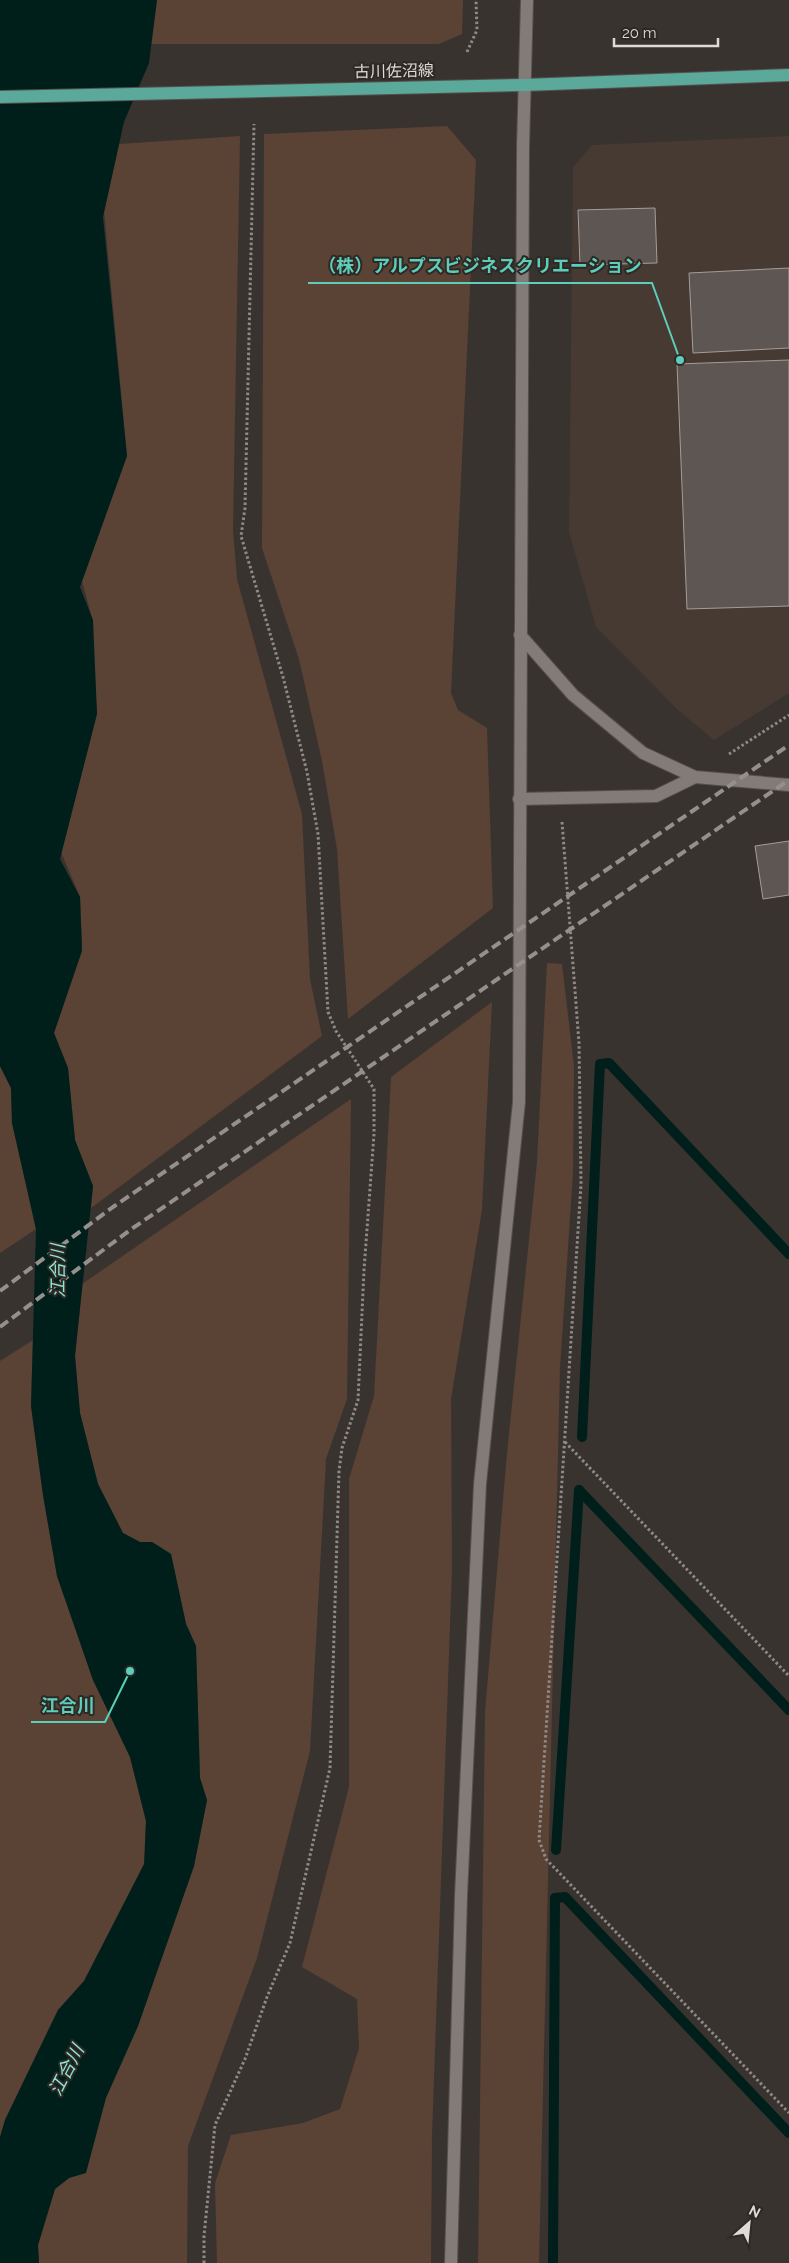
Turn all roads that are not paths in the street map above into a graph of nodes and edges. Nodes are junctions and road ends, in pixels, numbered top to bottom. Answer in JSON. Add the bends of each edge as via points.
{"nodes":[{"id":1,"x":527,"y":0,"type":"edge"},
{"id":2,"x":789,"y":75,"type":"edge"},
{"id":3,"x":524,"y":85,"type":"junction"},
{"id":4,"x":0,"y":97,"type":"edge"},
{"id":5,"x":520,"y":635,"type":"junction"},
{"id":6,"x":695,"y":777,"type":"junction"},
{"id":7,"x":789,"y":785,"type":"edge"},
{"id":8,"x":519,"y":799,"type":"junction"},
{"id":9,"x":451,"y":2263,"type":"edge"}],
"edges":[{"from":1,"to":3,"type":"street"},
{"from":2,"to":3,"type":"main road","name":"古川佐沼線"},
{"from":3,"to":4,"type":"main road","name":"古川佐沼線"},
{"from":3,"to":5,"type":"street"},
{"from":5,"to":6,"type":"street","via":[[573,695],[643,753]]},
{"from":5,"to":8,"type":"street"},
{"from":6,"to":7,"type":"street"},
{"from":6,"to":8,"type":"street","via":[[656,796]]},
{"from":8,"to":9,"type":"street","via":[[519,1102],[480,1484],[461,1896]]}]}
